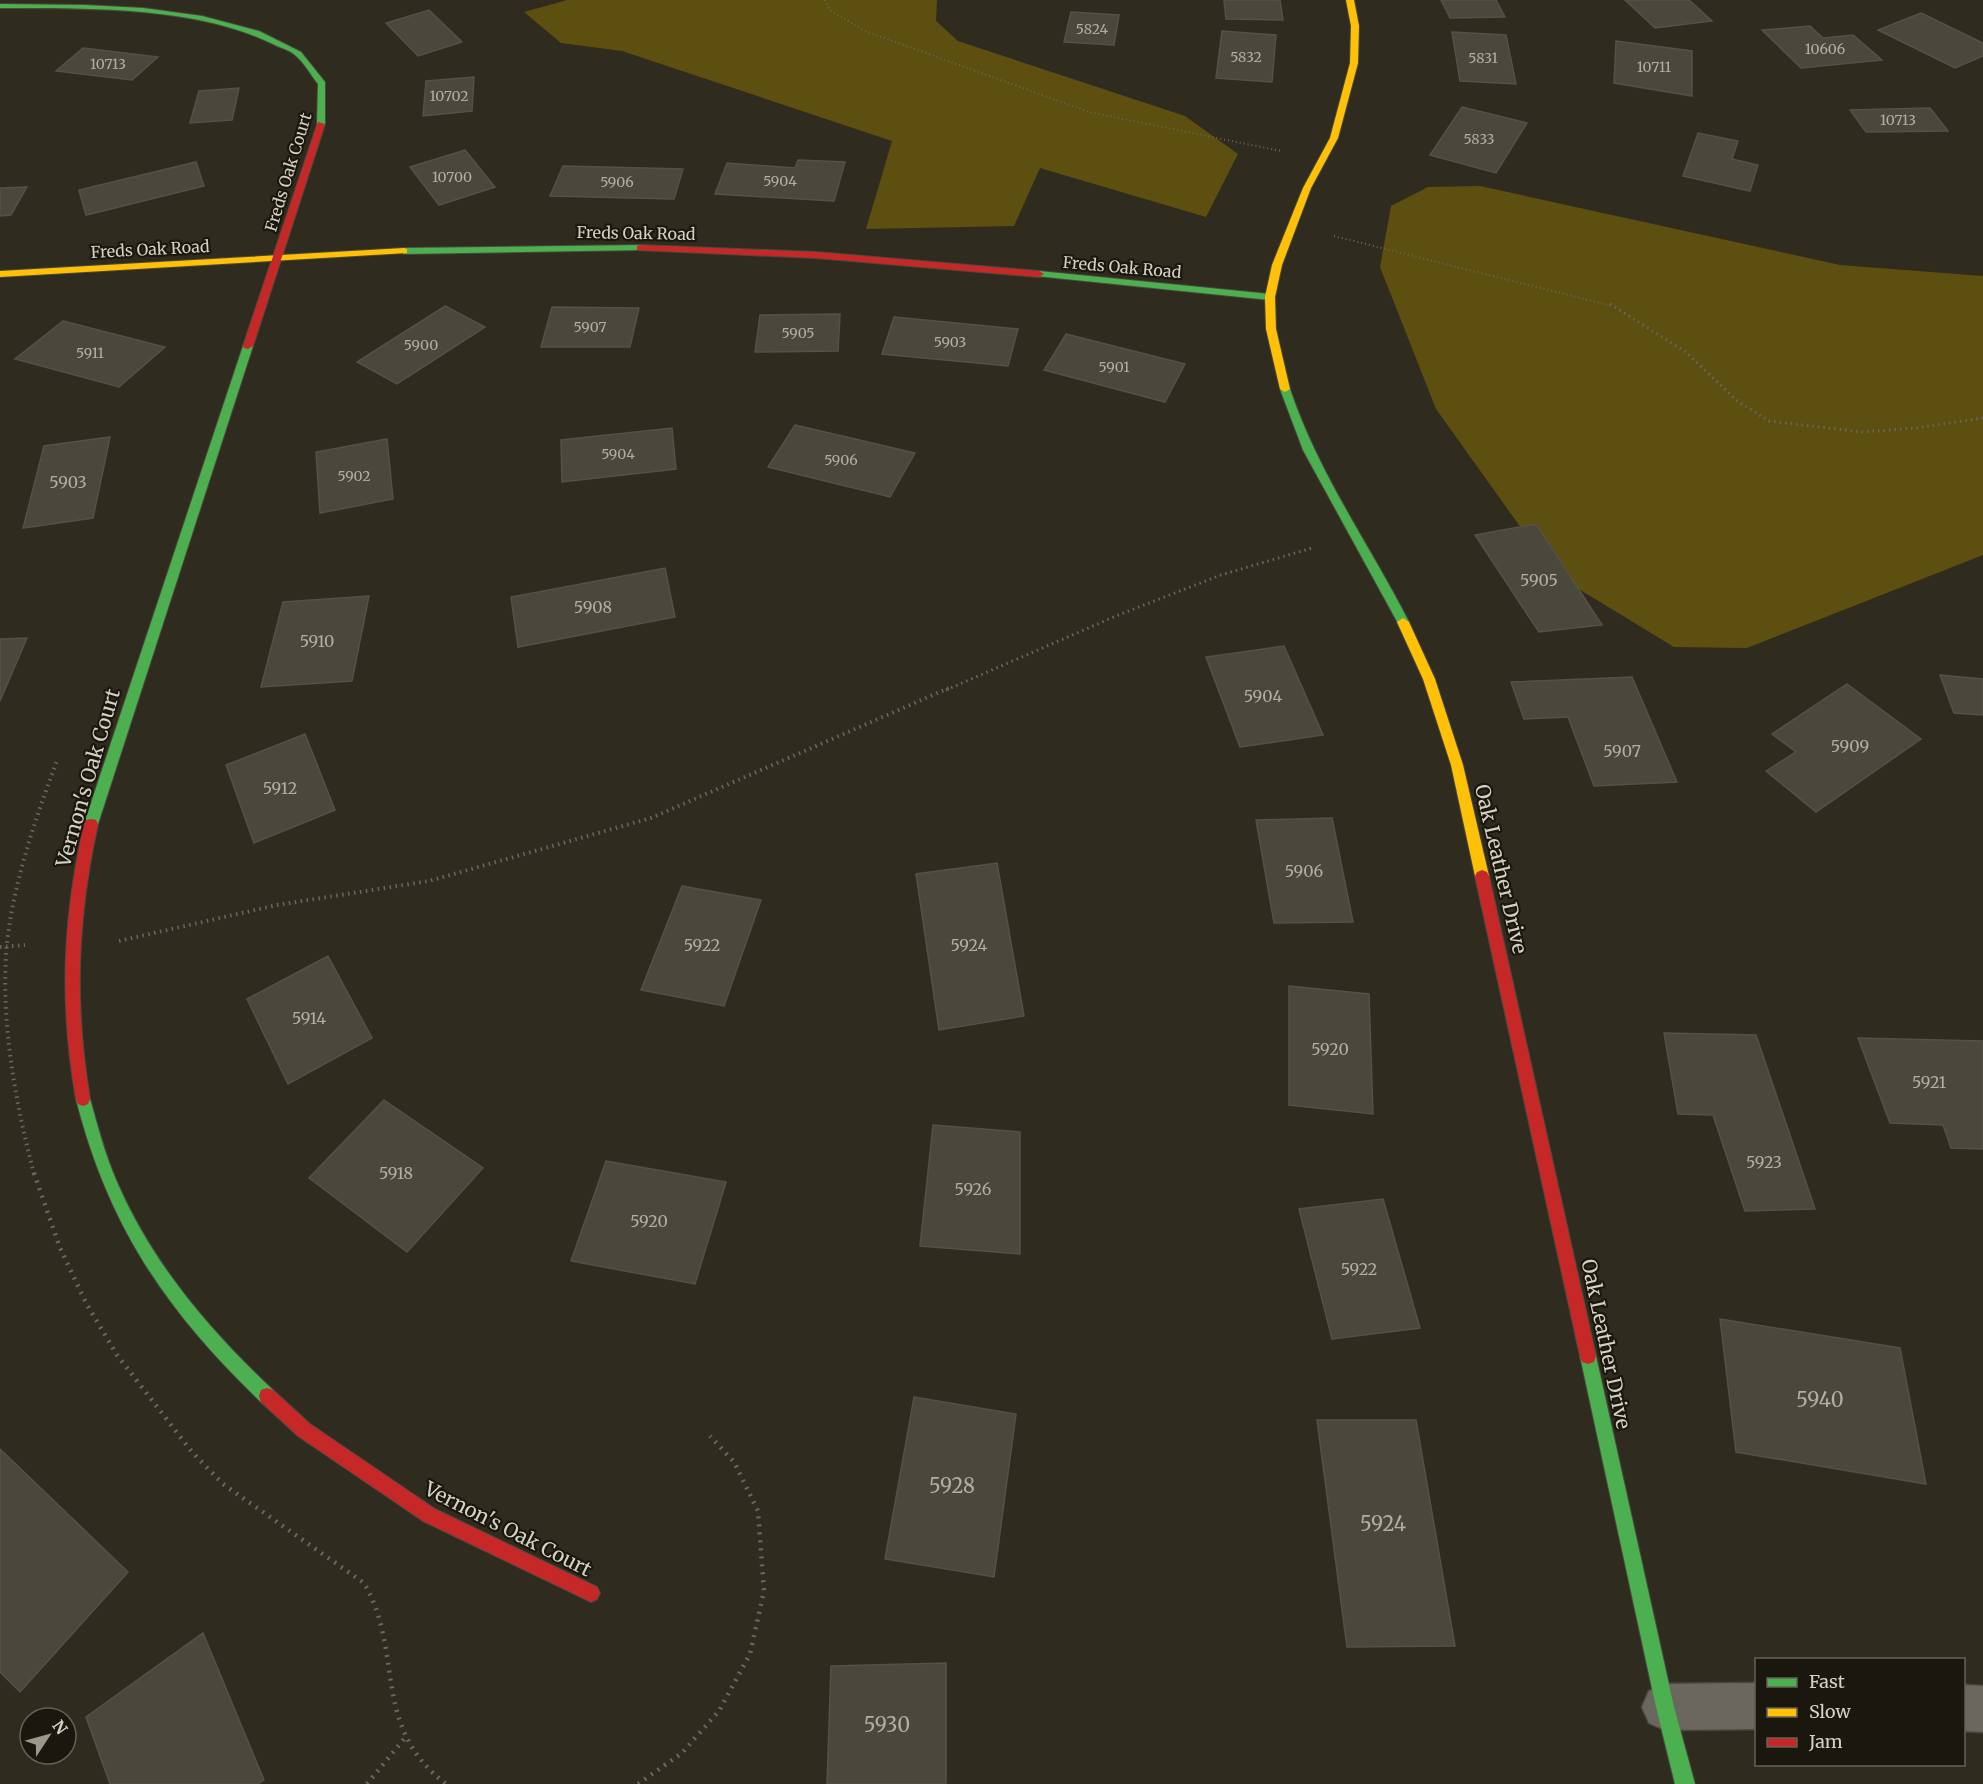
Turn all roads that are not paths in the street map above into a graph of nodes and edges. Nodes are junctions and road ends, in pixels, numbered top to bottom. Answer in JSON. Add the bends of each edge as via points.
{"nodes":[{"id":1,"x":1350,"y":0,"type":"edge"},
{"id":2,"x":0,"y":6,"type":"edge"},
{"id":3,"x":278,"y":258,"type":"junction"},
{"id":4,"x":0,"y":274,"type":"edge"},
{"id":5,"x":1270,"y":297,"type":"junction"},
{"id":6,"x":591,"y":1593,"type":"dead end"},
{"id":7,"x":1755,"y":1706,"type":"edge"},
{"id":8,"x":1665,"y":1707,"type":"junction"},
{"id":9,"x":1965,"y":1708,"type":"edge"},
{"id":10,"x":1983,"y":1709,"type":"edge"},
{"id":11,"x":1685,"y":1784,"type":"edge"}],
"edges":[{"from":1,"to":5,"type":"street","name":"Oak Leather Drive","via":[[1355,26],[1354,63],[1334,138],[1290,228]]},
{"from":2,"to":3,"type":"street","name":"Freds Oak Court","via":[[131,7],[214,14],[280,38],[309,61],[322,85],[324,113]]},
{"from":3,"to":4,"type":"street","name":"Freds Oak Road"},
{"from":3,"to":5,"type":"street","name":"Freds Oak Road","via":[[489,248],[666,248],[833,257]]},
{"from":3,"to":6,"type":"street","name":"Vernon's Oak Court","via":[[97,800],[78,880],[69,993],[74,1056],[85,1111],[106,1176],[142,1248],[183,1309],[234,1368],[304,1430],[429,1515]]},
{"from":5,"to":8,"type":"street","name":"Oak Leather Drive","via":[[1271,329],[1295,425],[1388,590],[1429,679],[1457,765]]},
{"from":7,"to":8,"type":"street"},
{"from":8,"to":11,"type":"street","name":"Oak Leather Drive"},
{"from":9,"to":10,"type":"street"}]}
